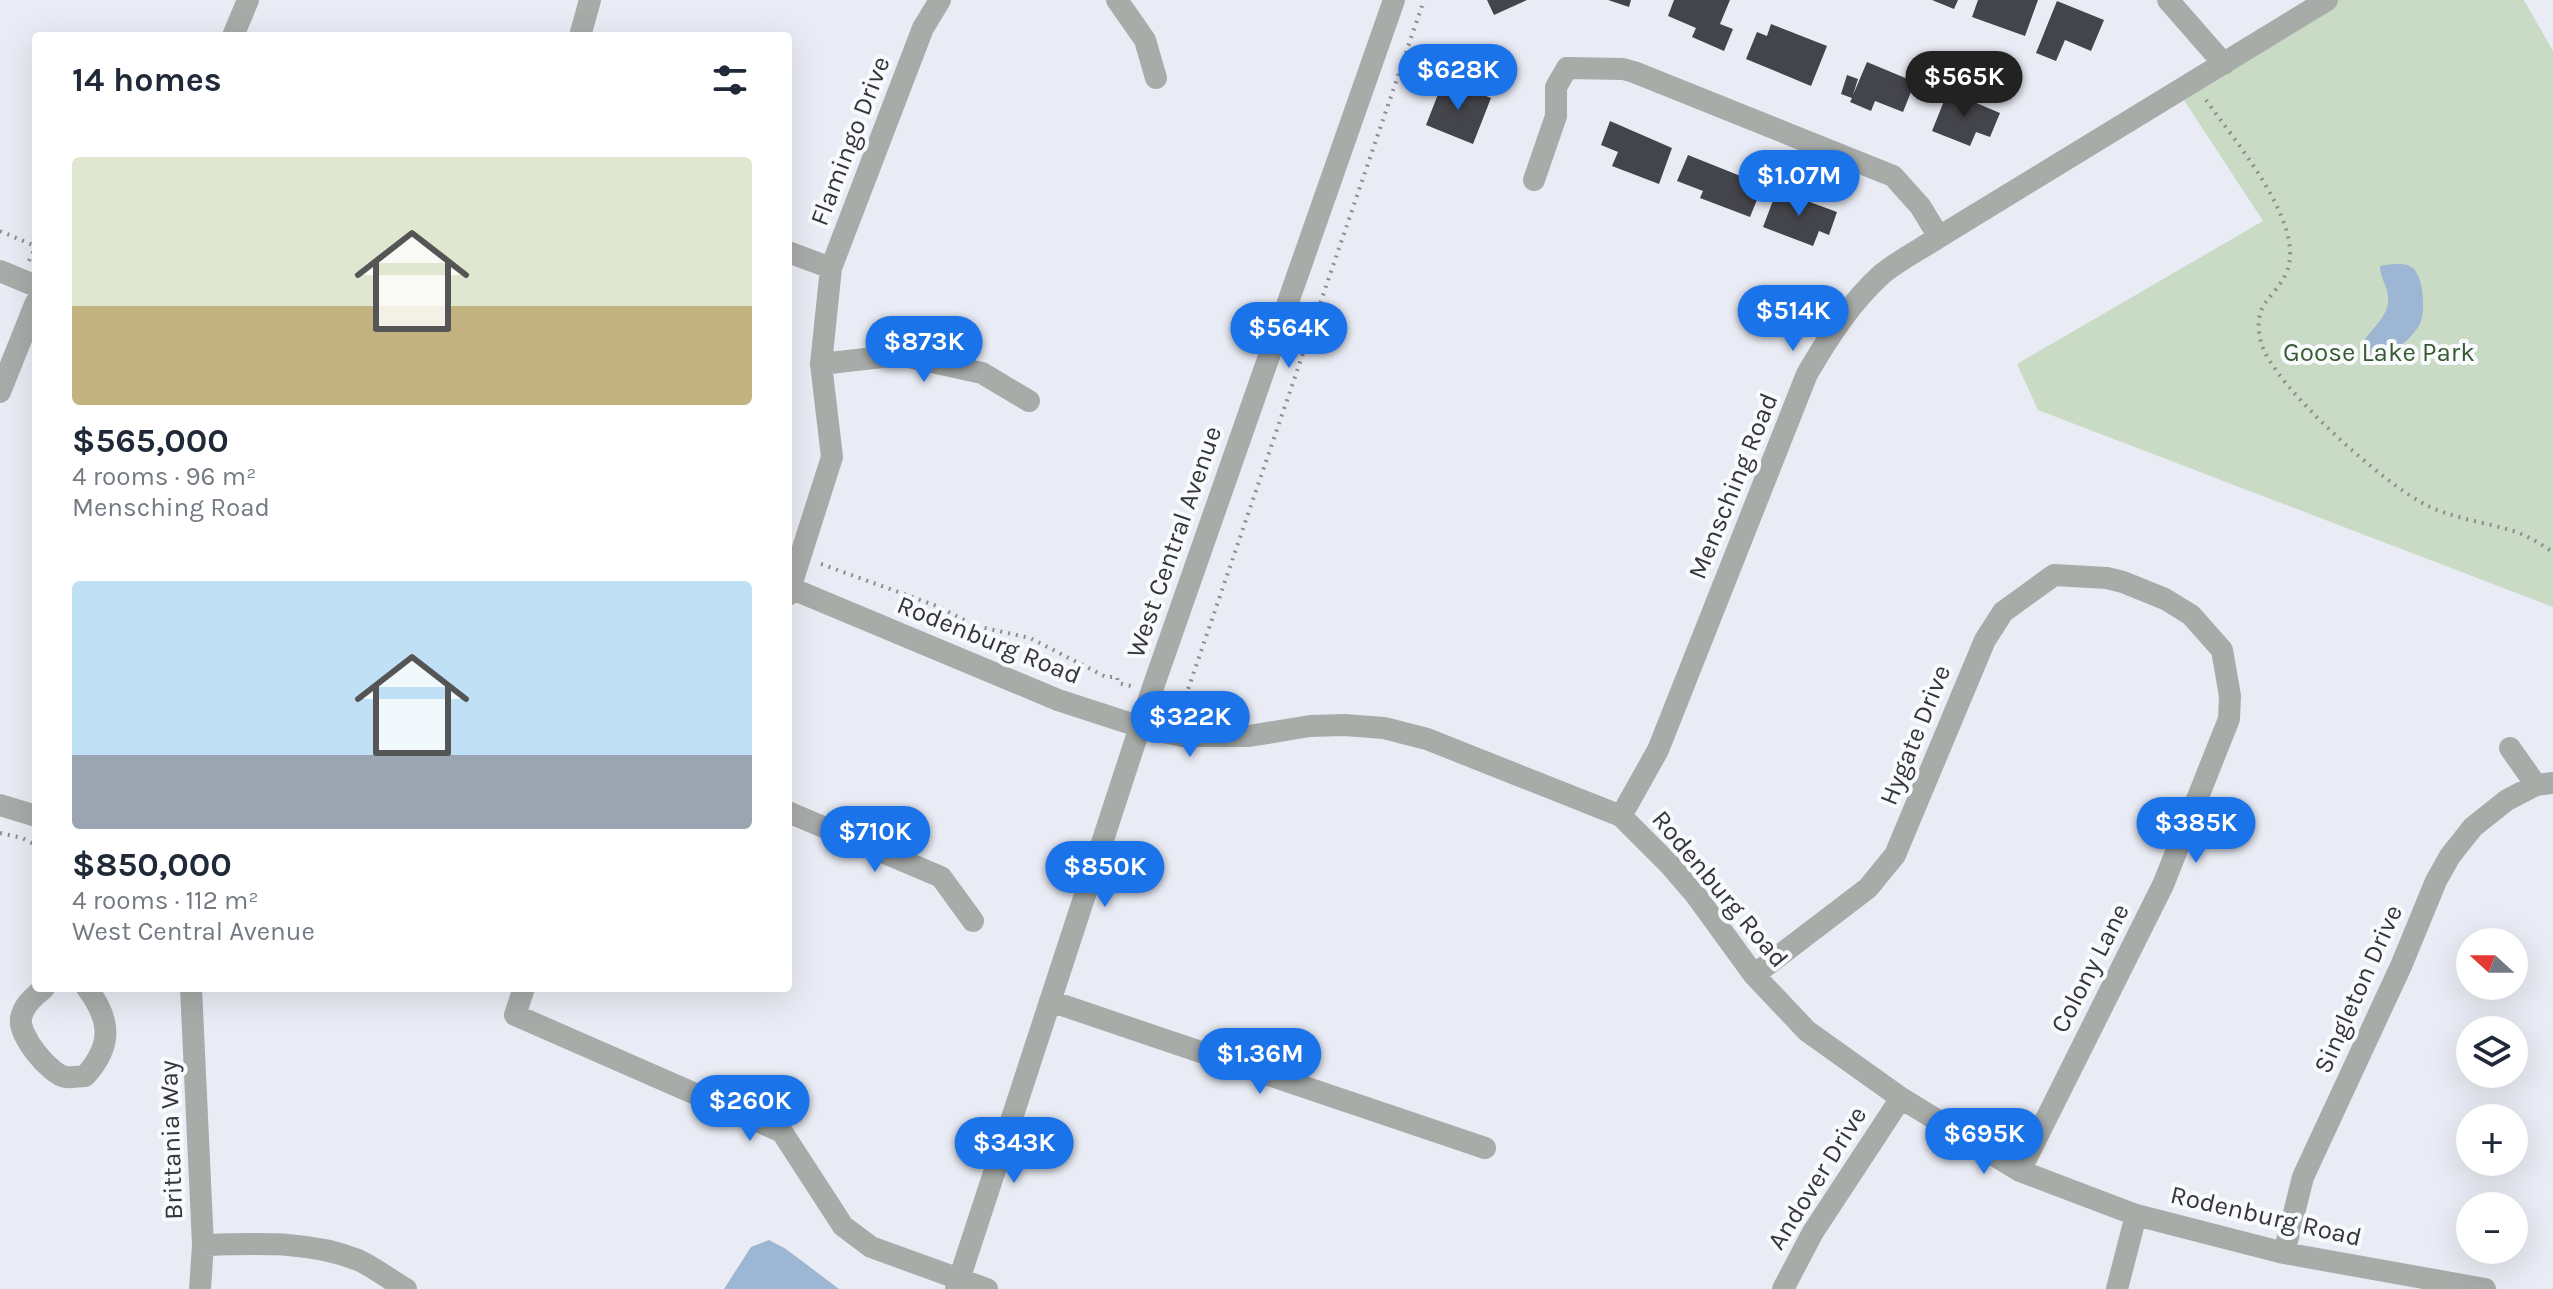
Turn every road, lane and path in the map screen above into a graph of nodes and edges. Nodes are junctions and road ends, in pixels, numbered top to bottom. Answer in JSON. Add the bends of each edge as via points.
{"nodes":[{"id":1,"x":248,"y":0,"type":"edge"},
{"id":2,"x":590,"y":0,"type":"edge"},
{"id":3,"x":940,"y":0,"type":"edge"},
{"id":4,"x":1117,"y":0,"type":"edge"},
{"id":5,"x":1394,"y":0,"type":"edge"},
{"id":6,"x":1424,"y":0,"type":"edge"},
{"id":7,"x":2168,"y":0,"type":"edge"},
{"id":8,"x":2327,"y":0,"type":"edge"},
{"id":9,"x":235,"y":32,"type":"edge"},
{"id":10,"x":581,"y":32,"type":"edge"},
{"id":11,"x":2224,"y":64,"type":"junction"},
{"id":12,"x":1156,"y":78,"type":"dead end"},
{"id":13,"x":2193,"y":82,"type":"junction"},
{"id":14,"x":1534,"y":180,"type":"dead end"},
{"id":15,"x":0,"y":231,"type":"edge"},
{"id":16,"x":1939,"y":237,"type":"junction"},
{"id":17,"x":32,"y":245,"type":"edge"},
{"id":18,"x":792,"y":253,"type":"edge"},
{"id":19,"x":831,"y":268,"type":"junction"},
{"id":20,"x":0,"y":271,"type":"edge"},
{"id":21,"x":32,"y":284,"type":"edge"},
{"id":22,"x":32,"y":312,"type":"edge"},
{"id":23,"x":821,"y":364,"type":"junction"},
{"id":24,"x":0,"y":392,"type":"edge"},
{"id":25,"x":1029,"y":401,"type":"dead end"},
{"id":26,"x":2553,"y":552,"type":"edge"},
{"id":27,"x":826,"y":565,"type":"dead end"},
{"id":28,"x":792,"y":581,"type":"edge"},
{"id":29,"x":792,"y":591,"type":"edge"},
{"id":30,"x":2145,"y":591,"type":"joint"},
{"id":31,"x":1118,"y":683,"type":"dead end"},
{"id":32,"x":1182,"y":700,"type":"dead end"},
{"id":33,"x":1141,"y":727,"type":"junction"},
{"id":34,"x":2510,"y":748,"type":"dead end"},
{"id":35,"x":2545,"y":784,"type":"edge"},
{"id":36,"x":0,"y":805,"type":"edge"},
{"id":37,"x":792,"y":814,"type":"edge"},
{"id":38,"x":32,"y":815,"type":"edge"},
{"id":39,"x":1621,"y":816,"type":"junction"},
{"id":40,"x":0,"y":833,"type":"edge"},
{"id":41,"x":32,"y":844,"type":"edge"},
{"id":42,"x":973,"y":921,"type":"dead end"},
{"id":43,"x":1754,"y":975,"type":"junction"},
{"id":44,"x":40,"y":992,"type":"edge"},
{"id":45,"x":95,"y":992,"type":"edge"},
{"id":46,"x":191,"y":992,"type":"edge"},
{"id":47,"x":523,"y":992,"type":"edge"},
{"id":48,"x":1050,"y":1001,"type":"junction"},
{"id":49,"x":1901,"y":1098,"type":"junction"},
{"id":50,"x":1485,"y":1148,"type":"dead end"},
{"id":51,"x":2020,"y":1171,"type":"junction"},
{"id":52,"x":2136,"y":1215,"type":"junction"},
{"id":53,"x":203,"y":1245,"type":"junction"},
{"id":54,"x":2284,"y":1253,"type":"junction"},
{"id":55,"x":957,"y":1284,"type":"edge"},
{"id":56,"x":200,"y":1289,"type":"edge"},
{"id":57,"x":406,"y":1289,"type":"edge"},
{"id":58,"x":987,"y":1289,"type":"edge"},
{"id":59,"x":1783,"y":1289,"type":"edge"},
{"id":60,"x":2117,"y":1289,"type":"edge"},
{"id":61,"x":2485,"y":1289,"type":"edge"}],
"edges":[{"from":1,"to":9,"type":"street"},
{"from":2,"to":10,"type":"street"},
{"from":3,"to":19,"type":"street","name":"Flamingo Drive","via":[[923,28]]},
{"from":4,"to":12,"type":"street","via":[[1145,40]]},
{"from":5,"to":33,"type":"street","name":"West Central Avenue"},
{"from":6,"to":32,"type":"path"},
{"from":7,"to":11,"type":"street"},
{"from":8,"to":11,"type":"street","name":"Mensching Road"},
{"from":11,"to":13,"type":"street","name":"Mensching Road"},
{"from":13,"to":16,"type":"street","name":"Mensching Road"},
{"from":13,"to":26,"type":"path","via":[[2280,208],[2288,232],[2287,272],[2264,301],[2259,319],[2271,367],[2293,394],[2401,490],[2427,506],[2513,530]]},
{"from":14,"to":16,"type":"street","via":[[1556,116],[1556,87],[1567,68],[1623,69],[1893,176]]},
{"from":15,"to":17,"type":"path"},
{"from":16,"to":39,"type":"street","name":"Mensching Road","via":[[1882,274],[1830,335],[1807,374],[1658,750]]},
{"from":18,"to":19,"type":"street"},
{"from":19,"to":23,"type":"street","name":"Flamingo Drive"},
{"from":20,"to":21,"type":"street"},
{"from":22,"to":24,"type":"street"},
{"from":23,"to":25,"type":"street","via":[[900,355],[982,373]]},
{"from":23,"to":28,"type":"street","name":"Flamingo Drive","via":[[832,457]]},
{"from":27,"to":31,"type":"path","via":[[976,626],[1030,638],[1106,677],[1117,677]]},
{"from":29,"to":33,"type":"street","name":"Rodenburg Road","via":[[1058,700]]},
{"from":30,"to":43,"type":"street","name":"Hygate Drive","via":[[2107,578],[2054,575],[2003,612],[1985,640],[1895,855],[1868,888]]},
{"from":30,"to":51,"type":"street","name":"Colony Lane","via":[[2191,615],[2222,650],[2229,719],[2163,885]]},
{"from":33,"to":39,"type":"street","name":"Rodenburg Road","via":[[1182,736],[1249,736],[1310,726],[1384,728],[1427,739]]},
{"from":33,"to":48,"type":"street","name":"West Central Avenue"},
{"from":34,"to":35,"type":"street"},
{"from":35,"to":54,"type":"street","name":"Singleton Drive","via":[[2507,800],[2473,827],[2443,868],[2303,1177]]},
{"from":36,"to":38,"type":"street"},
{"from":37,"to":42,"type":"street","via":[[941,877]]},
{"from":39,"to":43,"type":"street","name":"Rodenburg Road","via":[[1695,894]]},
{"from":40,"to":41,"type":"path"},
{"from":43,"to":49,"type":"street","name":"Rodenburg Road","via":[[1807,1031]]},
{"from":44,"to":45,"type":"street","via":[[20,1021],[24,1036],[52,1071],[67,1078],[85,1076],[98,1061],[106,1036]]},
{"from":46,"to":53,"type":"street","name":"Brittania Way"},
{"from":47,"to":55,"type":"street","via":[[515,1015],[782,1132],[851,1234]]},
{"from":48,"to":50,"type":"street"},
{"from":48,"to":55,"type":"street","name":"West Central Avenue"},
{"from":49,"to":51,"type":"street","name":"Rodenburg Road"},
{"from":49,"to":59,"type":"street","name":"Andover Drive","via":[[1813,1232]]},
{"from":51,"to":52,"type":"street","name":"Rodenburg Road"},
{"from":52,"to":54,"type":"street","name":"Rodenburg Road"},
{"from":52,"to":60,"type":"street"},
{"from":53,"to":56,"type":"street","name":"Brittania Way"},
{"from":53,"to":57,"type":"street","via":[[313,1247],[358,1260]]},
{"from":54,"to":61,"type":"street","name":"Rodenburg Road"},
{"from":55,"to":58,"type":"street"}]}
